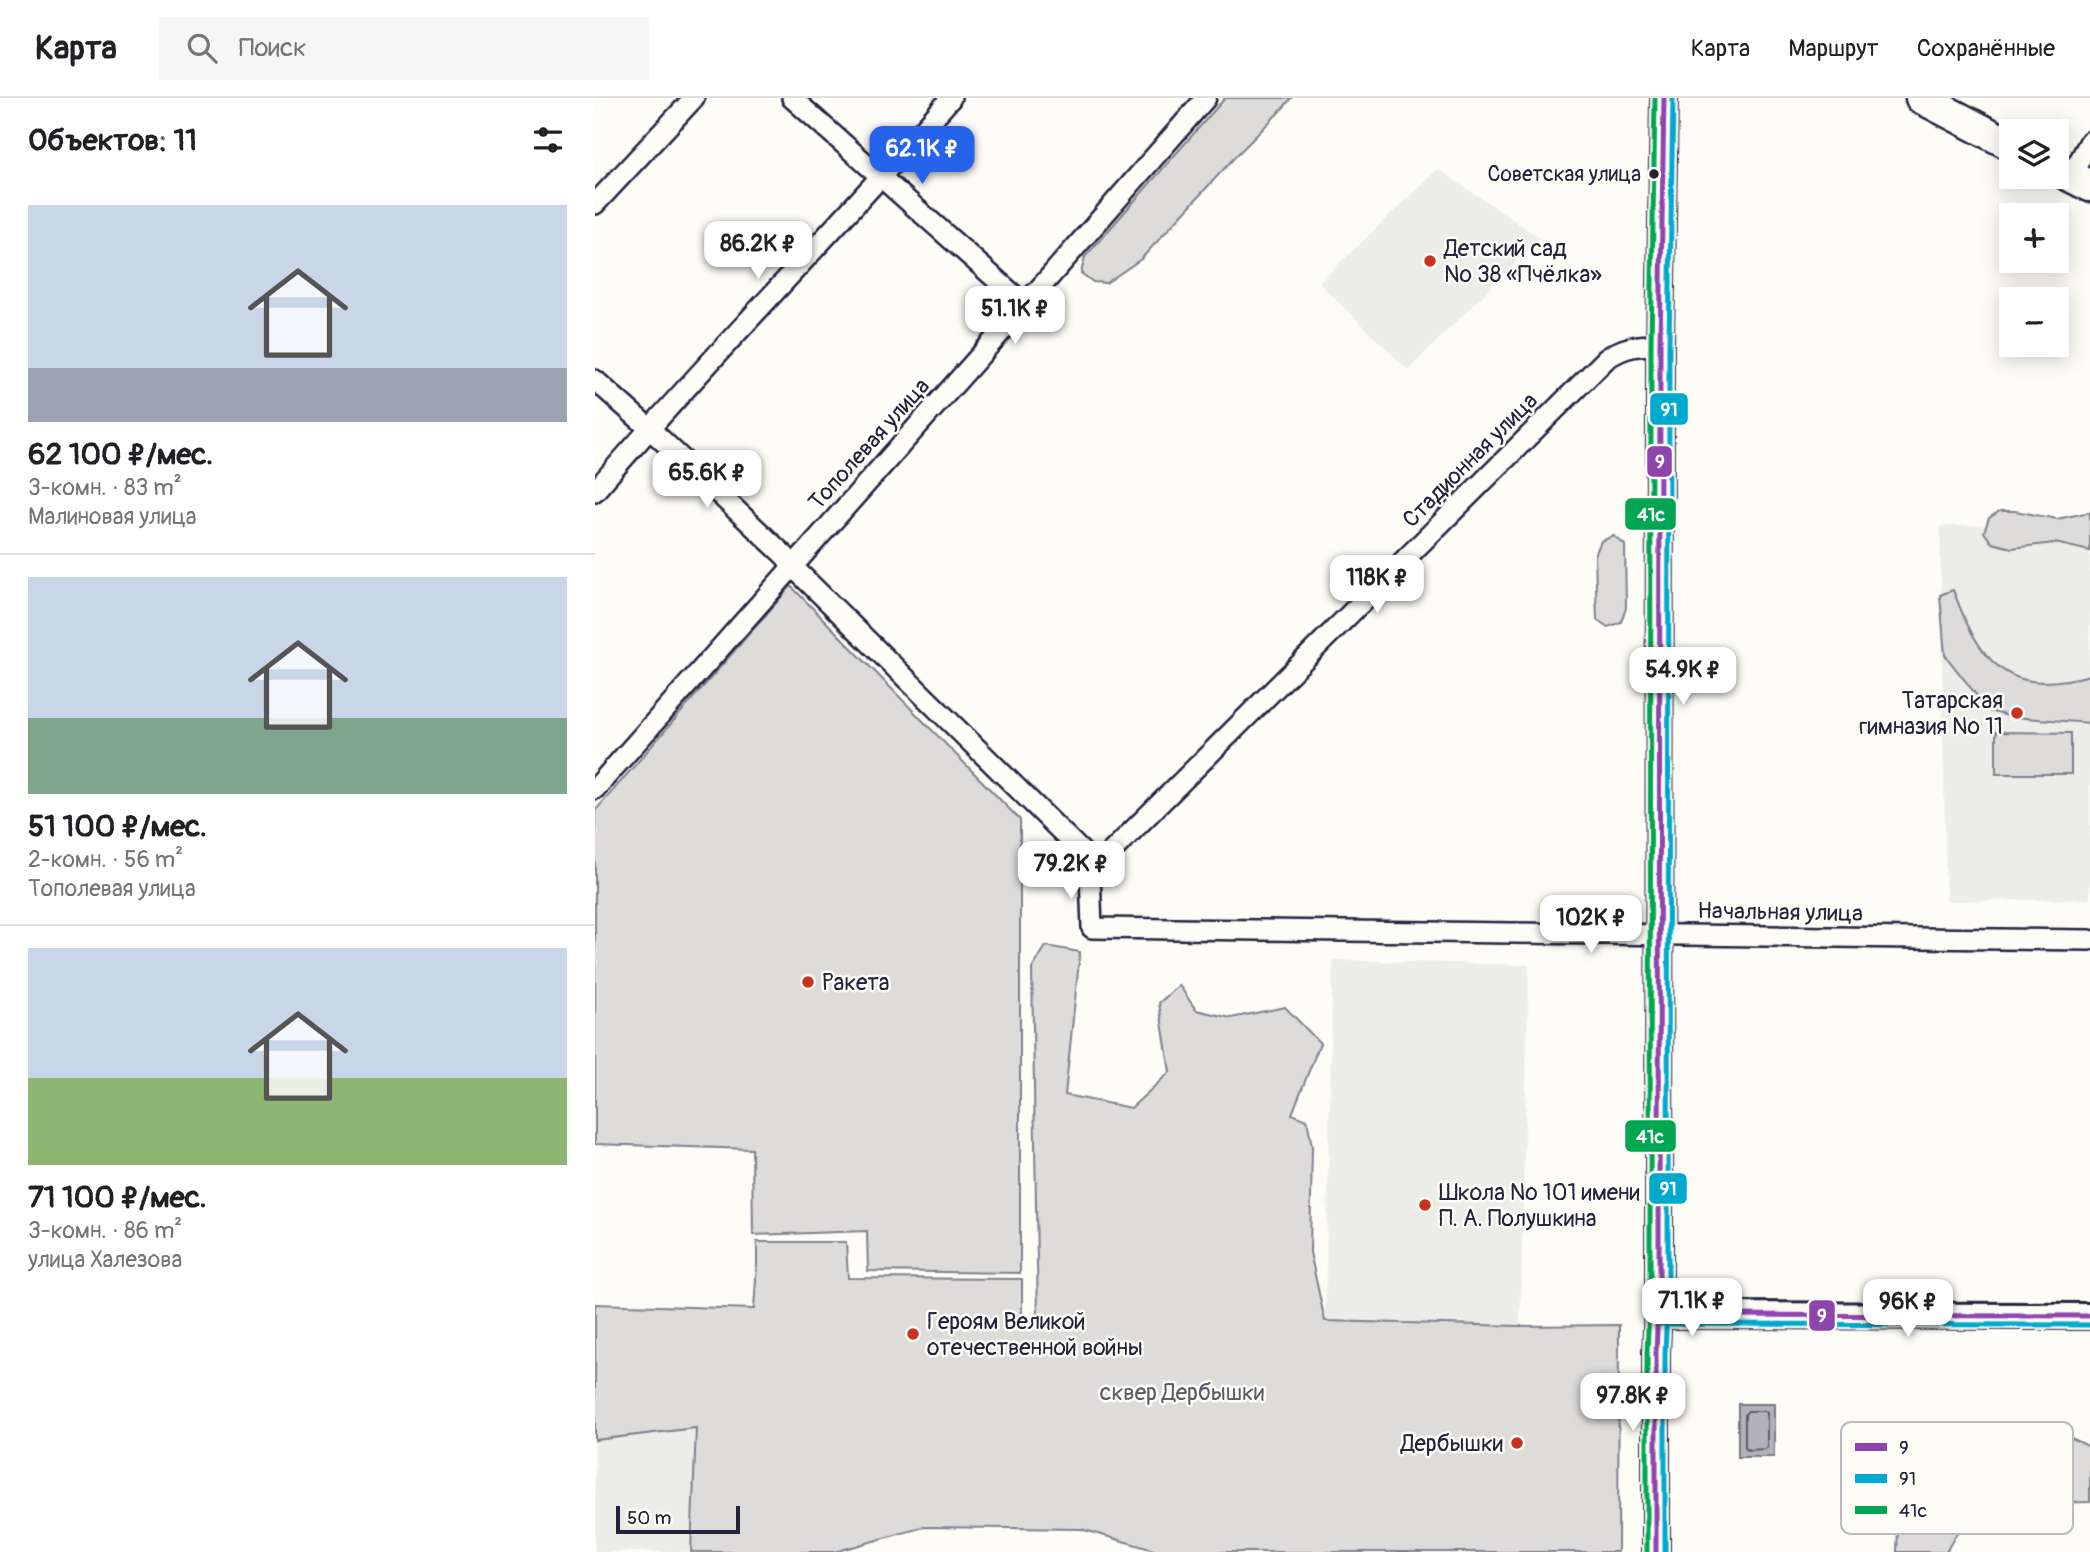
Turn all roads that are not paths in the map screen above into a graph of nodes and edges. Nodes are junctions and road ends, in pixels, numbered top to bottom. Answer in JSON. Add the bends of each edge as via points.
{"nodes":[{"id":1,"x":694,"y":98,"type":"edge"},
{"id":2,"x":792,"y":98,"type":"edge"},
{"id":3,"x":951,"y":98,"type":"edge"},
{"id":4,"x":1206,"y":98,"type":"edge"},
{"id":5,"x":1664,"y":98,"type":"edge"},
{"id":6,"x":1921,"y":98,"type":"edge"},
{"id":7,"x":1999,"y":139,"type":"edge"},
{"id":8,"x":2090,"y":141,"type":"edge"},
{"id":9,"x":2073,"y":177,"type":"edge"},
{"id":10,"x":881,"y":178,"type":"junction"},
{"id":11,"x":595,"y":204,"type":"edge"},
{"id":12,"x":1025,"y":305,"type":"junction"},
{"id":13,"x":1660,"y":345,"type":"junction"},
{"id":14,"x":595,"y":380,"type":"edge"},
{"id":15,"x":649,"y":428,"type":"junction"},
{"id":16,"x":595,"y":491,"type":"edge"},
{"id":17,"x":793,"y":567,"type":"junction"},
{"id":18,"x":595,"y":789,"type":"edge"},
{"id":19,"x":1090,"y":873,"type":"junction"},
{"id":20,"x":1660,"y":936,"type":"junction"},
{"id":21,"x":2090,"y":940,"type":"edge"},
{"id":22,"x":1659,"y":1315,"type":"junction"},
{"id":23,"x":2090,"y":1316,"type":"edge"},
{"id":24,"x":1656,"y":1552,"type":"edge"}],
"edges":[{"from":1,"to":11,"type":"street"},
{"from":2,"to":10,"type":"street"},
{"from":3,"to":10,"type":"street"},
{"from":4,"to":12,"type":"street","name":"Тополевая улица"},
{"from":5,"to":13,"type":"street"},
{"from":6,"to":7,"type":"main road"},
{"from":8,"to":9,"type":"street"},
{"from":10,"to":12,"type":"street"},
{"from":10,"to":15,"type":"street"},
{"from":12,"to":17,"type":"street","name":"Тополевая улица"},
{"from":13,"to":19,"type":"street","name":"Стадионная улица","via":[[1630,346],[1606,359]]},
{"from":13,"to":20,"type":"street"},
{"from":14,"to":15,"type":"street"},
{"from":15,"to":16,"type":"street"},
{"from":15,"to":17,"type":"street"},
{"from":17,"to":18,"type":"street","name":"Тополевая улица"},
{"from":17,"to":19,"type":"street","via":[[1081,851]]},
{"from":19,"to":20,"type":"street","name":"Начальная улица","via":[[1092,928]]},
{"from":20,"to":21,"type":"street","name":"Начальная улица"},
{"from":20,"to":22,"type":"street"},
{"from":22,"to":23,"type":"street"},
{"from":22,"to":24,"type":"street"}]}
